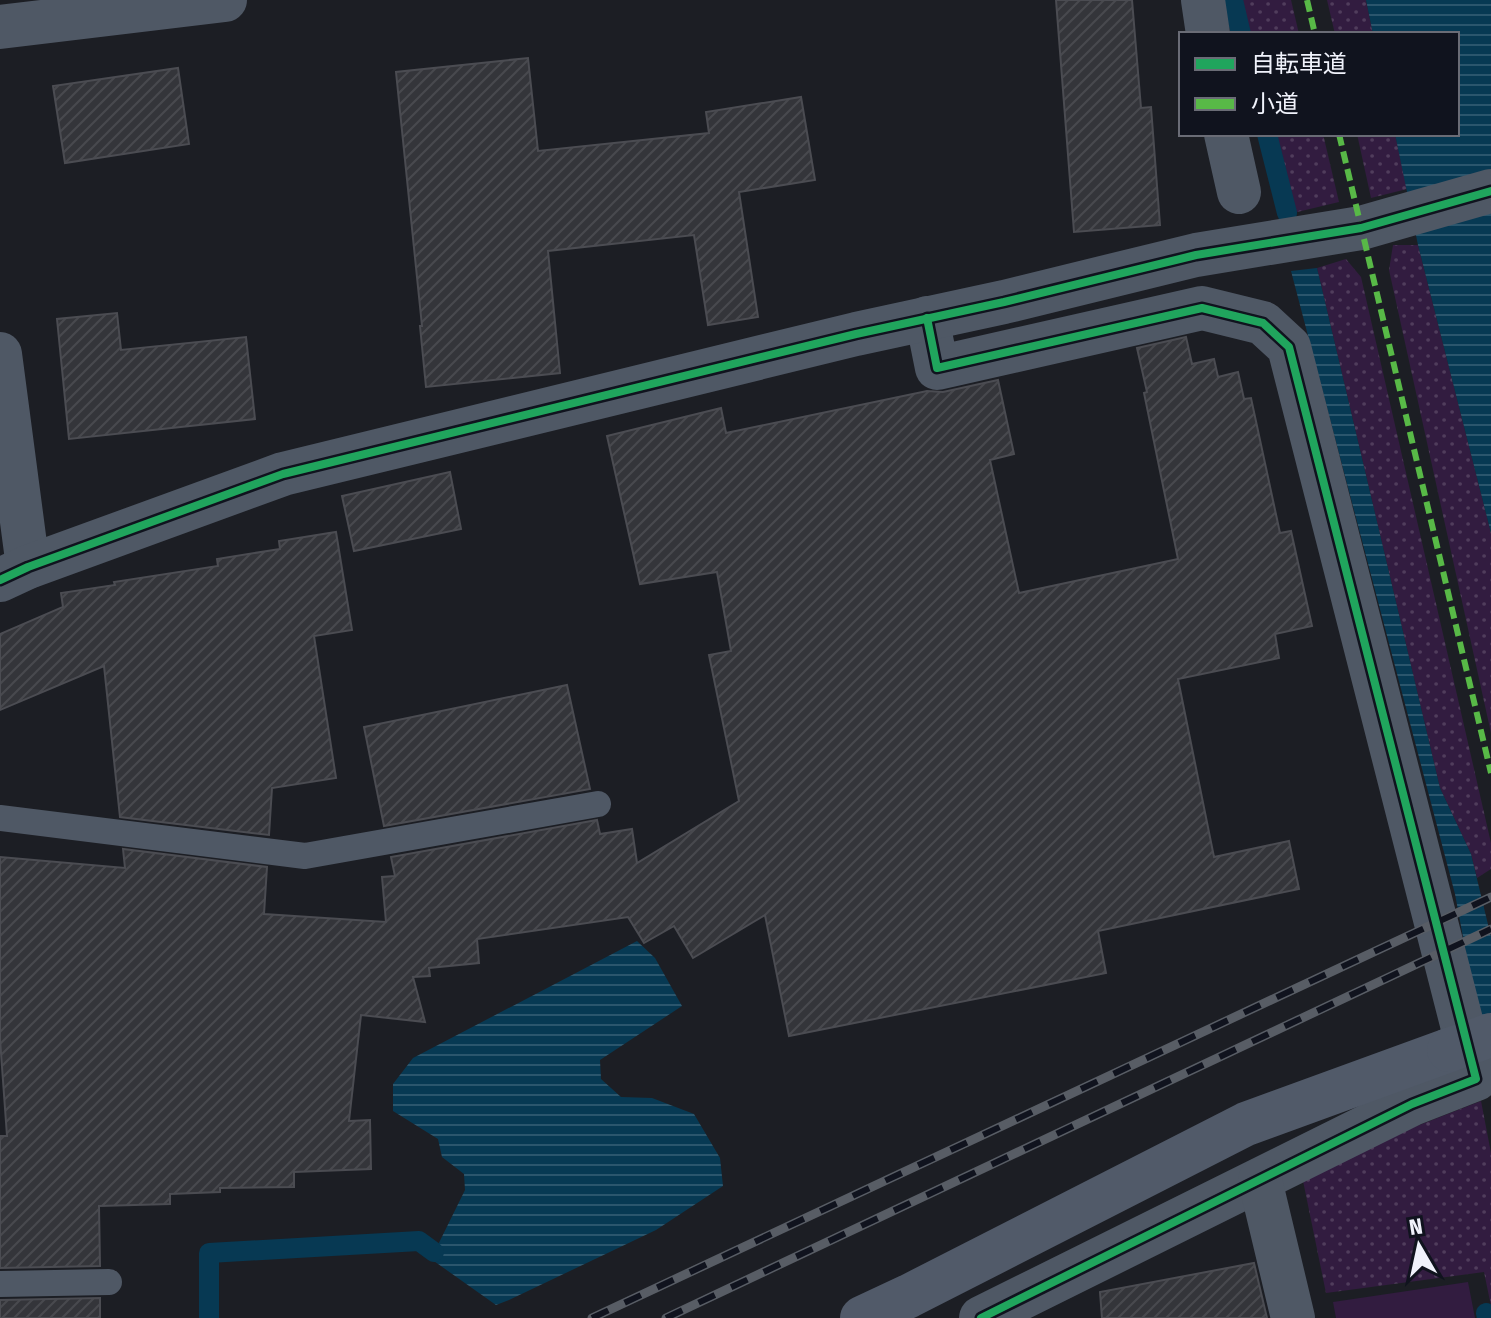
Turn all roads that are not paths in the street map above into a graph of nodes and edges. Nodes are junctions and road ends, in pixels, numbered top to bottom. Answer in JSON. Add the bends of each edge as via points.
{"nodes":[{"id":1,"x":225,"y":0,"type":"edge"},
{"id":2,"x":1203,"y":0,"type":"edge"},
{"id":3,"x":0,"y":27,"type":"edge"},
{"id":4,"x":1208,"y":32,"type":"edge"},
{"id":5,"x":1226,"y":136,"type":"edge"},
{"id":6,"x":1491,"y":191,"type":"edge"},
{"id":7,"x":1239,"y":192,"type":"dead end"},
{"id":8,"x":927,"y":318,"type":"junction"},
{"id":9,"x":0,"y":354,"type":"edge"},
{"id":10,"x":14,"y":574,"type":"edge"},
{"id":11,"x":598,"y":804,"type":"dead end"},
{"id":12,"x":0,"y":818,"type":"edge"},
{"id":13,"x":1491,"y":1035,"type":"edge"},
{"id":14,"x":1260,"y":1180,"type":"junction"},
{"id":15,"x":109,"y":1282,"type":"dead end"},
{"id":16,"x":0,"y":1284,"type":"edge"},
{"id":17,"x":862,"y":1318,"type":"edge"},
{"id":18,"x":981,"y":1318,"type":"edge"},
{"id":19,"x":1293,"y":1318,"type":"edge"}],
"edges":[{"from":1,"to":3,"type":"street"},
{"from":2,"to":4,"type":"street"},
{"from":5,"to":7,"type":"street"},
{"from":6,"to":8,"type":"street","via":[[1361,228],[1196,255]]},
{"from":8,"to":10,"type":"street","via":[[283,474]]},
{"from":8,"to":14,"type":"street","via":[[937,368],[1202,308],[1263,323],[1289,347],[1476,1079],[1412,1104]]},
{"from":9,"to":10,"type":"street"},
{"from":11,"to":12,"type":"lane","via":[[305,856]]},
{"from":13,"to":17,"type":"street","bridge":true,"via":[[1246,1124]]},
{"from":14,"to":18,"type":"street"},
{"from":14,"to":19,"type":"street"},
{"from":15,"to":16,"type":"lane"}]}
